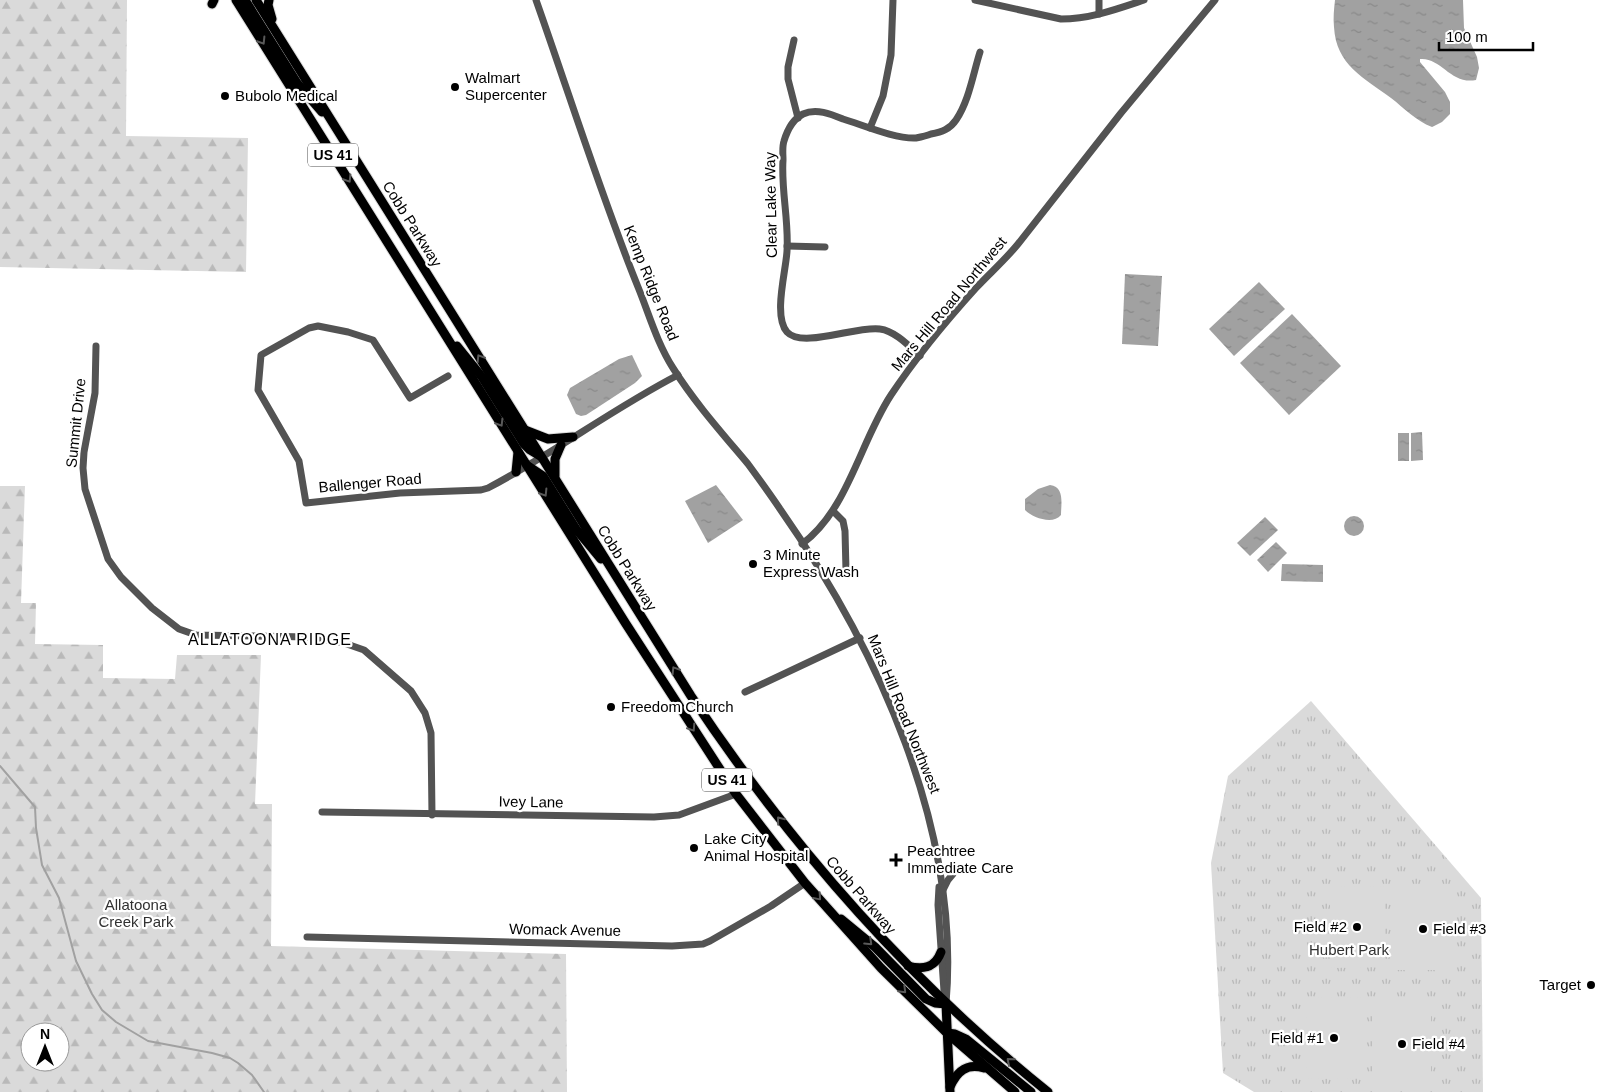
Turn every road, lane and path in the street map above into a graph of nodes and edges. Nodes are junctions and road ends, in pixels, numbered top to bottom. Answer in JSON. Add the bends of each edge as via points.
{"nodes":[{"id":1,"x":236,"y":0,"type":"edge"},
{"id":2,"x":245,"y":0,"type":"edge"},
{"id":3,"x":256,"y":0,"type":"edge"},
{"id":4,"x":269,"y":0,"type":"edge"},
{"id":5,"x":536,"y":0,"type":"edge"},
{"id":6,"x":893,"y":0,"type":"edge"},
{"id":7,"x":975,"y":0,"type":"edge"},
{"id":8,"x":1099,"y":0,"type":"edge"},
{"id":9,"x":1144,"y":0,"type":"edge"},
{"id":10,"x":1215,"y":0,"type":"edge"},
{"id":11,"x":1099,"y":14,"type":"junction"},
{"id":12,"x":278,"y":33,"type":"junction"},
{"id":13,"x":794,"y":40,"type":"dead end"},
{"id":14,"x":980,"y":52,"type":"dead end"},
{"id":15,"x":330,"y":118,"type":"junction"},
{"id":16,"x":798,"y":118,"type":"junction"},
{"id":17,"x":870,"y":128,"type":"junction"},
{"id":18,"x":787,"y":246,"type":"junction"},
{"id":19,"x":825,"y":247,"type":"dead end"},
{"id":20,"x":448,"y":340,"type":"junction"},
{"id":21,"x":96,"y":346,"type":"dead end"},
{"id":22,"x":920,"y":356,"type":"junction"},
{"id":23,"x":678,"y":375,"type":"junction"},
{"id":24,"x":448,"y":376,"type":"dead end"},
{"id":25,"x":524,"y":430,"type":"junction"},
{"id":26,"x":573,"y":437,"type":"junction"},
{"id":27,"x":561,"y":445,"type":"junction"},
{"id":28,"x":518,"y":451,"type":"junction"},
{"id":29,"x":541,"y":457,"type":"junction"},
{"id":30,"x":527,"y":466,"type":"junction"},
{"id":31,"x":516,"y":472,"type":"junction"},
{"id":32,"x":555,"y":478,"type":"junction"},
{"id":33,"x":833,"y":511,"type":"junction"},
{"id":34,"x":802,"y":544,"type":"junction"},
{"id":35,"x":846,"y":570,"type":"dead end"},
{"id":36,"x":613,"y":572,"type":"junction"},
{"id":37,"x":860,"y":638,"type":"junction"},
{"id":38,"x":745,"y":692,"type":"dead end"},
{"id":39,"x":736,"y":794,"type":"junction"},
{"id":40,"x":322,"y":812,"type":"dead end"},
{"id":41,"x":432,"y":815,"type":"junction"},
{"id":42,"x":954,"y":874,"type":"dead end"},
{"id":43,"x":939,"y":875,"type":"junction"},
{"id":44,"x":805,"y":883,"type":"junction"},
{"id":45,"x":943,"y":890,"type":"junction"},
{"id":46,"x":831,"y":912,"type":"junction"},
{"id":47,"x":308,"y":937,"type":"dead end"},
{"id":48,"x":940,"y":952,"type":"junction"},
{"id":49,"x":908,"y":966,"type":"junction"},
{"id":50,"x":946,"y":1004,"type":"junction"},
{"id":51,"x":947,"y":1033,"type":"junction"},
{"id":52,"x":986,"y":1068,"type":"junction"},
{"id":53,"x":950,"y":1089,"type":"edge"},
{"id":54,"x":1014,"y":1092,"type":"edge"},
{"id":55,"x":1031,"y":1092,"type":"edge"},
{"id":56,"x":1048,"y":1092,"type":"edge"}],
"edges":[{"from":1,"to":20,"type":"main road","name":"Cobb Parkway","number":"US 41","one_way":true},
{"from":2,"to":15,"type":"main road","via":[[297,83],[316,107]]},
{"from":3,"to":12,"type":"main road","name":"Cobb Parkway","number":"US 41"},
{"from":4,"to":12,"type":"main road","via":[[270,15]]},
{"from":5,"to":23,"type":"street","name":"Kemp Ridge Road","via":[[624,254],[655,334]]},
{"from":6,"to":17,"type":"street","via":[[885,88]]},
{"from":7,"to":11,"type":"street","via":[[1061,19]]},
{"from":8,"to":11,"type":"street"},
{"from":9,"to":11,"type":"street"},
{"from":10,"to":22,"type":"street","name":"Mars Hill Road Northwest","via":[[1121,112],[1006,259],[976,288]]},
{"from":12,"to":15,"type":"main road","name":"Cobb Parkway","number":"US 41"},
{"from":13,"to":16,"type":"street","via":[[788,79]]},
{"from":14,"to":17,"type":"street","via":[[964,105],[951,127],[917,138]]},
{"from":25,"to":15,"type":"main road","name":"Cobb Parkway","number":"US 41","one_way":true},
{"from":16,"to":17,"type":"street","via":[[803,114],[825,112]]},
{"from":16,"to":18,"type":"street","name":"Clear Lake Way","via":[[792,123],[784,142],[782,168]]},
{"from":18,"to":19,"type":"street"},
{"from":18,"to":22,"type":"street","name":"Clear Lake Way","via":[[780,306],[787,332],[795,337],[806,337],[881,328]]},
{"from":20,"to":28,"type":"main road","name":"Cobb Parkway","number":"US 41","one_way":true},
{"from":20,"to":29,"type":"main road","via":[[460,349],[478,372],[524,444]]},
{"from":21,"to":41,"type":"street","name":"Summit Drive","via":[[95,393],[84,452],[85,489],[108,559],[120,577],[179,629],[196,635],[310,637],[364,650],[411,691],[425,713],[431,733]]},
{"from":22,"to":33,"type":"street","name":"Mars Hill Road Northwest","via":[[880,414]]},
{"from":23,"to":26,"type":"street","name":"Ballenger Road"},
{"from":23,"to":34,"type":"street","name":"Kemp Ridge Road","via":[[713,424],[750,467]]},
{"from":24,"to":31,"type":"street","name":"Ballenger Road","via":[[410,398],[373,340],[318,326],[261,355],[258,390],[298,461],[306,504],[408,492],[481,490]]},
{"from":25,"to":26,"type":"main road","via":[[548,439]]},
{"from":25,"to":29,"type":"main road","name":"Cobb Parkway","number":"US 41"},
{"from":26,"to":27,"type":"street","name":"Ballenger Road"},
{"from":27,"to":29,"type":"street","name":"Ballenger Road"},
{"from":27,"to":32,"type":"main road","via":[[554,464]]},
{"from":28,"to":30,"type":"main road","name":"Cobb Parkway","number":"US 41"},
{"from":28,"to":31,"type":"main road"},
{"from":29,"to":30,"type":"street","name":"Ballenger Road"},
{"from":29,"to":32,"type":"main road","name":"Cobb Parkway","number":"US 41"},
{"from":30,"to":31,"type":"street","name":"Ballenger Road"},
{"from":30,"to":36,"type":"main road","via":[[543,476],[576,529]]},
{"from":30,"to":39,"type":"main road","name":"Cobb Parkway","number":"US 41","one_way":true},
{"from":32,"to":36,"type":"main road","name":"Cobb Parkway","number":"US 41"},
{"from":33,"to":34,"type":"street","name":"Mars Hill Road Northwest"},
{"from":33,"to":35,"type":"street","via":[[843,520]]},
{"from":34,"to":37,"type":"street","name":"Mars Hill Road Northwest"},
{"from":49,"to":36,"type":"main road","name":"Cobb Parkway","number":"US 41","one_way":true,"via":[[837,890],[740,768]]},
{"from":37,"to":38,"type":"street"},
{"from":37,"to":43,"type":"street","name":"Mars Hill Road Northwest","via":[[920,784]]},
{"from":39,"to":41,"type":"street","name":"Ivey Lane","via":[[670,816]]},
{"from":39,"to":44,"type":"main road","name":"Cobb Parkway","number":"US 41"},
{"from":40,"to":41,"type":"street","name":"Ivey Lane"},
{"from":42,"to":45,"type":"street"},
{"from":43,"to":45,"type":"street","name":"Mars Hill Road Northwest"},
{"from":43,"to":48,"type":"street","name":"Mars Hill Road Northwest"},
{"from":44,"to":46,"type":"main road","name":"Cobb Parkway","number":"US 41","one_way":true},
{"from":44,"to":47,"type":"street","name":"Womack Avenue","via":[[703,944],[672,946]]},
{"from":45,"to":50,"type":"street","name":"Mars Hill Road Northwest","via":[[948,974]]},
{"from":46,"to":50,"type":"main road","one_way":true,"via":[[875,947],[926,999]]},
{"from":46,"to":51,"type":"main road","name":"Cobb Parkway","number":"US 41","one_way":true,"via":[[881,968]]},
{"from":48,"to":49,"type":"main road","via":[[927,968]]},
{"from":48,"to":50,"type":"street","name":"Mars Hill Road Northwest"},
{"from":49,"to":50,"type":"main road","name":"Cobb Parkway","number":"US 41"},
{"from":50,"to":51,"type":"main road"},
{"from":56,"to":50,"type":"main road","name":"Cobb Parkway","number":"US 41","one_way":true},
{"from":51,"to":52,"type":"main road","name":"Cobb Parkway","number":"US 41"},
{"from":51,"to":53,"type":"main road"},
{"from":51,"to":55,"type":"main road","via":[[966,1038]]},
{"from":52,"to":53,"type":"main road","via":[[966,1067],[956,1076]]},
{"from":52,"to":54,"type":"main road","name":"Cobb Parkway","number":"US 41"}]}
